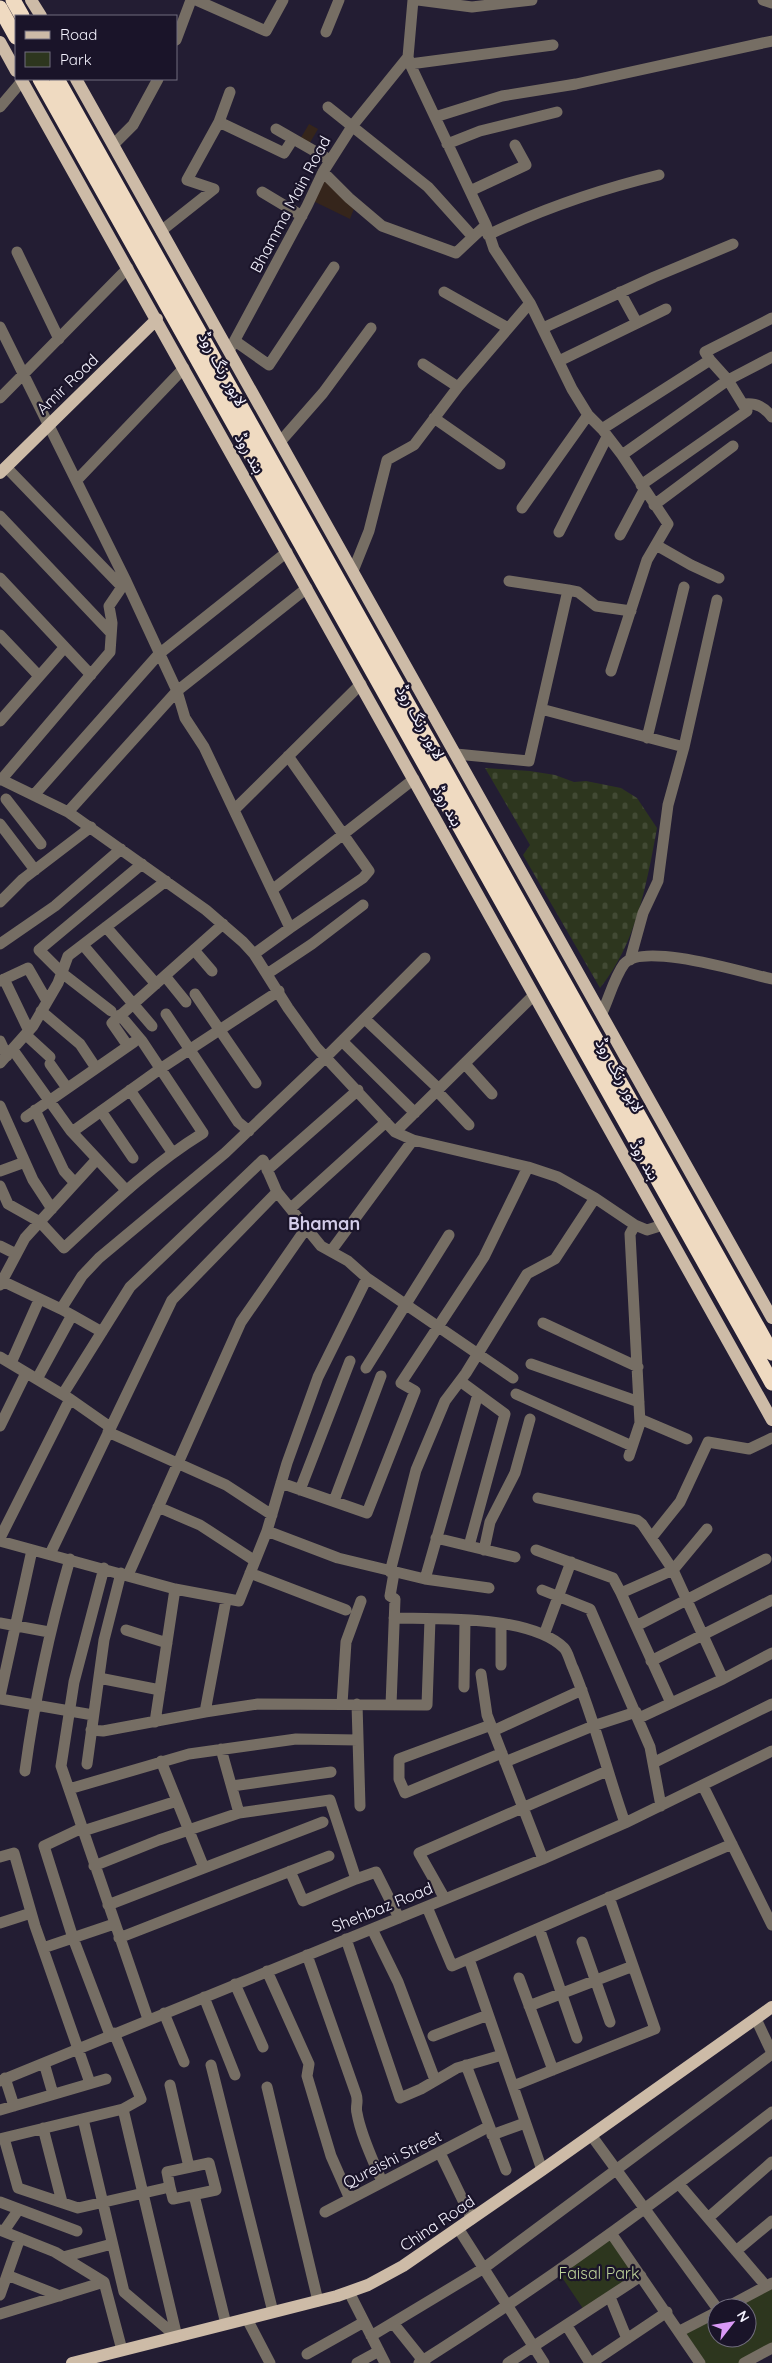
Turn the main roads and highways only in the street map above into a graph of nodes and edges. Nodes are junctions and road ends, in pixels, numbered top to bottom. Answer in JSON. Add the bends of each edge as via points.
{"nodes":[{"id":1,"x":13,"y":0,"type":"edge"},
{"id":2,"x":32,"y":0,"type":"edge"},
{"id":3,"x":0,"y":8,"type":"edge"},
{"id":4,"x":21,"y":15,"type":"edge"},
{"id":5,"x":40,"y":15,"type":"edge"},
{"id":6,"x":15,"y":35,"type":"edge"},
{"id":7,"x":0,"y":42,"type":"edge"},
{"id":8,"x":15,"y":68,"type":"edge"},
{"id":9,"x":22,"y":80,"type":"edge"},
{"id":10,"x":41,"y":80,"type":"edge"},
{"id":11,"x":58,"y":80,"type":"edge"},
{"id":12,"x":77,"y":80,"type":"edge"},
{"id":13,"x":157,"y":319,"type":"junction"},
{"id":14,"x":3,"y":470,"type":"edge"},
{"id":15,"x":772,"y":1318,"type":"edge"},
{"id":16,"x":772,"y":1353,"type":"edge"},
{"id":17,"x":772,"y":1383,"type":"edge"},
{"id":18,"x":772,"y":1420,"type":"edge"},
{"id":19,"x":772,"y":2007,"type":"edge"},
{"id":20,"x":72,"y":2363,"type":"edge"}],
"edges":[{"from":1,"to":4,"type":"highway"},
{"from":2,"to":5,"type":"main road"},
{"from":3,"to":6,"type":"highway"},
{"from":7,"to":8,"type":"main road","name":"بند روڈ"},
{"from":9,"to":13,"type":"main road","name":"بند روڈ"},
{"from":10,"to":17,"type":"highway","name":"لاہور رنگ روڈ"},
{"from":11,"to":16,"type":"highway","name":"لاہور رنگ روڈ"},
{"from":12,"to":15,"type":"main road","name":"بند روڈ","via":[[232,346],[280,442]]},
{"from":13,"to":14,"type":"main road","name":"Amir Road"},
{"from":13,"to":18,"type":"main road","name":"بند روڈ"},
{"from":19,"to":20,"type":"main road","name":"China Road","via":[[472,2219],[403,2266],[368,2285],[318,2301]]}]}
